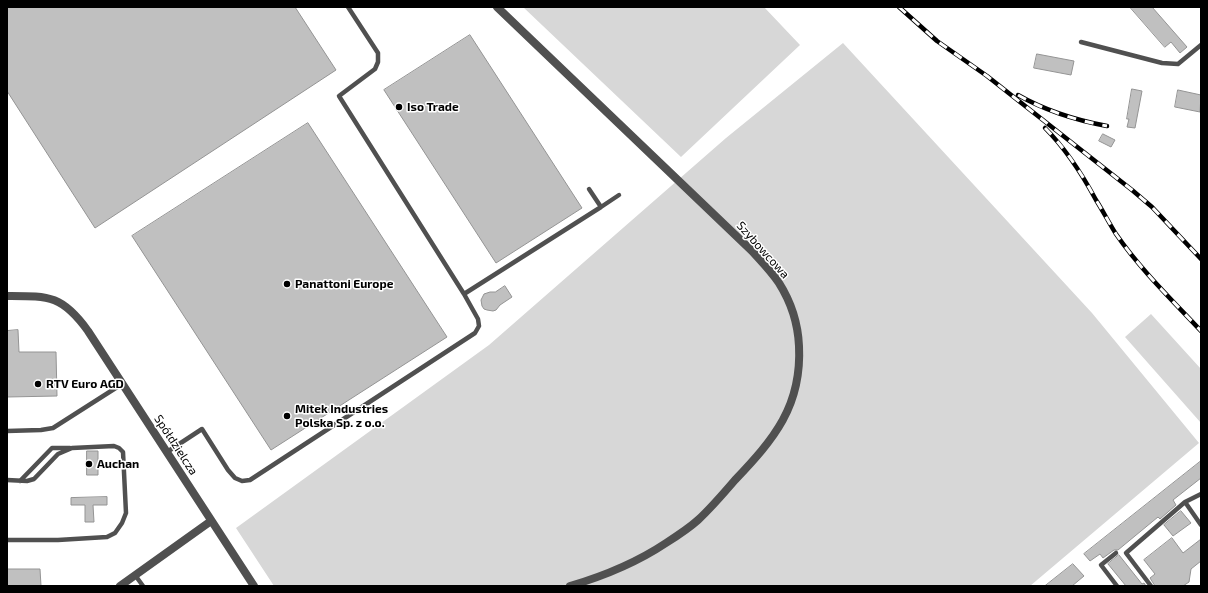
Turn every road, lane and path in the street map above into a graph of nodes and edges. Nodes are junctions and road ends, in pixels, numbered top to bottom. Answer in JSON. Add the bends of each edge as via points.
{"nodes":[{"id":1,"x":348,"y":7,"type":"edge"},
{"id":2,"x":496,"y":7,"type":"edge"},
{"id":3,"x":1081,"y":42,"type":"dead end"},
{"id":4,"x":1201,"y":45,"type":"edge"},
{"id":5,"x":589,"y":189,"type":"dead end"},
{"id":6,"x":619,"y":195,"type":"dead end"},
{"id":7,"x":601,"y":207,"type":"junction"},
{"id":8,"x":464,"y":294,"type":"junction"},
{"id":9,"x":7,"y":296,"type":"edge"},
{"id":10,"x":122,"y":384,"type":"junction"},
{"id":11,"x":7,"y":431,"type":"edge"},
{"id":12,"x":72,"y":448,"type":"junction"},
{"id":13,"x":167,"y":452,"type":"junction"},
{"id":14,"x":7,"y":480,"type":"edge"},
{"id":15,"x":20,"y":481,"type":"junction"},
{"id":16,"x":1201,"y":494,"type":"edge"},
{"id":17,"x":1185,"y":502,"type":"junction"},
{"id":18,"x":211,"y":520,"type":"junction"},
{"id":19,"x":1201,"y":525,"type":"edge"},
{"id":20,"x":7,"y":540,"type":"edge"},
{"id":21,"x":1116,"y":553,"type":"dead end"},
{"id":22,"x":135,"y":576,"type":"junction"},
{"id":23,"x":120,"y":586,"type":"edge"},
{"id":24,"x":142,"y":586,"type":"edge"},
{"id":25,"x":254,"y":586,"type":"edge"},
{"id":26,"x":570,"y":586,"type":"edge"},
{"id":27,"x":1118,"y":586,"type":"edge"},
{"id":28,"x":1152,"y":586,"type":"edge"}],
"edges":[{"from":1,"to":8,"type":"lane","via":[[378,53],[378,62],[375,69],[339,96]]},
{"from":2,"to":26,"type":"street","name":"Szybowcowa","via":[[752,251],[780,284],[795,318],[798,333],[799,370],[791,405],[775,434],[748,466],[697,520],[678,535],[616,570]]},
{"from":3,"to":4,"type":"lane","via":[[1162,63],[1178,64]]},
{"from":5,"to":7,"type":"lane"},
{"from":6,"to":7,"type":"lane"},
{"from":7,"to":8,"type":"lane"},
{"from":8,"to":13,"type":"lane","via":[[478,319],[479,326],[475,333],[250,480],[242,482],[234,478],[202,430]]},
{"from":9,"to":10,"type":"street","name":"Spółdzielcza","via":[[35,296],[53,299],[67,306],[88,331]]},
{"from":10,"to":11,"type":"lane","via":[[53,428]]},
{"from":10,"to":13,"type":"street","name":"Spółdzielcza"},
{"from":12,"to":15,"type":"lane","via":[[58,454],[31,481]]},
{"from":12,"to":15,"type":"lane","via":[[52,448]]},
{"from":12,"to":20,"type":"lane","via":[[114,446],[123,452],[126,513],[116,533],[107,537]]},
{"from":13,"to":18,"type":"street","name":"Spółdzielcza"},
{"from":14,"to":15,"type":"lane"},
{"from":16,"to":17,"type":"lane"},
{"from":17,"to":19,"type":"lane"},
{"from":17,"to":28,"type":"lane","via":[[1126,553]]},
{"from":18,"to":22,"type":"street"},
{"from":18,"to":25,"type":"street","name":"Spółdzielcza"},
{"from":21,"to":27,"type":"lane","via":[[1101,565]]},
{"from":22,"to":23,"type":"street"},
{"from":22,"to":24,"type":"lane"}]}
